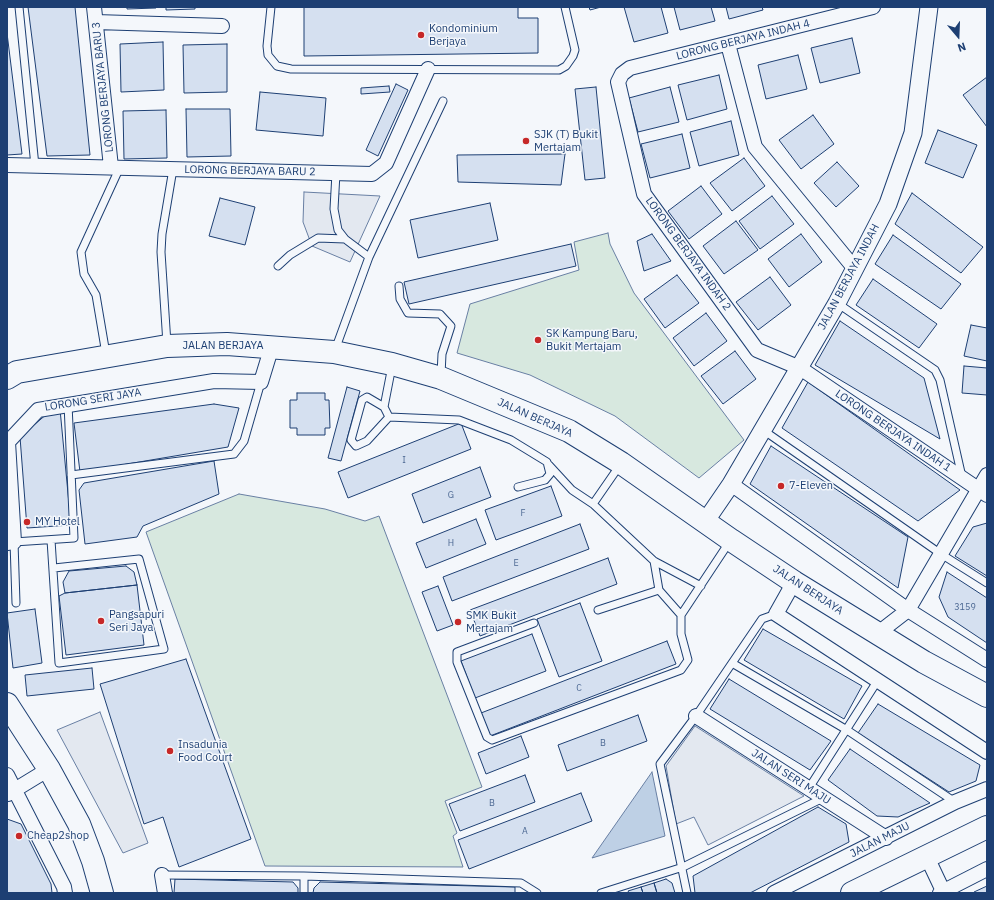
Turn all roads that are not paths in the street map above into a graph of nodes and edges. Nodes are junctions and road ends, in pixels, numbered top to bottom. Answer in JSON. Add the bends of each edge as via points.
{"nodes":[{"id":1,"x":19,"y":7,"type":"edge"},
{"id":2,"x":94,"y":7,"type":"edge"},
{"id":3,"x":271,"y":7,"type":"edge"},
{"id":4,"x":565,"y":7,"type":"edge"},
{"id":5,"x":874,"y":7,"type":"edge"},
{"id":6,"x":929,"y":7,"type":"edge"},
{"id":7,"x":96,"y":22,"type":"junction"},
{"id":8,"x":222,"y":26,"type":"dead end"},
{"id":9,"x":728,"y":44,"type":"junction"},
{"id":10,"x":428,"y":69,"type":"junction"},
{"id":11,"x":618,"y":82,"type":"joint"},
{"id":12,"x":443,"y":101,"type":"dead end"},
{"id":13,"x":7,"y":165,"type":"edge"},
{"id":14,"x":36,"y":166,"type":"junction"},
{"id":15,"x":116,"y":167,"type":"junction"},
{"id":16,"x":173,"y":169,"type":"junction"},
{"id":17,"x":336,"y":173,"type":"junction"},
{"id":18,"x":345,"y":239,"type":"junction"},
{"id":19,"x":370,"y":257,"type":"junction"},
{"id":20,"x":278,"y":266,"type":"dead end"},
{"id":21,"x":855,"y":269,"type":"junction"},
{"id":22,"x":399,"y":286,"type":"dead end"},
{"id":23,"x":837,"y":303,"type":"junction"},
{"id":24,"x":167,"y":346,"type":"junction"},
{"id":25,"x":272,"y":346,"type":"junction"},
{"id":26,"x":334,"y":352,"type":"junction"},
{"id":27,"x":106,"y":356,"type":"junction"},
{"id":28,"x":392,"y":364,"type":"junction"},
{"id":29,"x":800,"y":368,"type":"junction"},
{"id":30,"x":12,"y":375,"type":"edge"},
{"id":31,"x":441,"y":378,"type":"junction"},
{"id":32,"x":261,"y":382,"type":"junction"},
{"id":33,"x":68,"y":404,"type":"junction"},
{"id":34,"x":384,"y":407,"type":"junction"},
{"id":35,"x":389,"y":417,"type":"junction"},
{"id":36,"x":763,"y":430,"type":"junction"},
{"id":37,"x":547,"y":462,"type":"junction"},
{"id":38,"x":621,"y":463,"type":"junction"},
{"id":39,"x":71,"y":475,"type":"junction"},
{"id":40,"x":987,"y":475,"type":"edge"},
{"id":41,"x":962,"y":477,"type":"junction"},
{"id":42,"x":731,"y":484,"type":"junction"},
{"id":43,"x":518,"y":487,"type":"dead end"},
{"id":44,"x":983,"y":492,"type":"edge"},
{"id":45,"x":593,"y":504,"type":"junction"},
{"id":46,"x":705,"y":522,"type":"junction"},
{"id":47,"x":51,"y":540,"type":"junction"},
{"id":48,"x":731,"y":540,"type":"junction"},
{"id":49,"x":10,"y":542,"type":"edge"},
{"id":50,"x":941,"y":554,"type":"junction"},
{"id":51,"x":654,"y":561,"type":"junction"},
{"id":52,"x":54,"y":568,"type":"junction"},
{"id":53,"x":794,"y":582,"type":"junction"},
{"id":54,"x":987,"y":583,"type":"edge"},
{"id":55,"x":701,"y":586,"type":"junction"},
{"id":56,"x":659,"y":590,"type":"junction"},
{"id":57,"x":16,"y":603,"type":"dead end"},
{"id":58,"x":598,"y":610,"type":"dead end"},
{"id":59,"x":908,"y":610,"type":"junction"},
{"id":60,"x":776,"y":614,"type":"junction"},
{"id":61,"x":681,"y":615,"type":"junction"},
{"id":62,"x":534,"y":623,"type":"dead end"},
{"id":63,"x":877,"y":634,"type":"junction"},
{"id":64,"x":987,"y":660,"type":"edge"},
{"id":65,"x":924,"y":662,"type":"junction"},
{"id":66,"x":732,"y":663,"type":"junction"},
{"id":67,"x":878,"y":680,"type":"junction"},
{"id":68,"x":987,"y":696,"type":"edge"},
{"id":69,"x":7,"y":704,"type":"edge"},
{"id":70,"x":987,"y":712,"type":"edge"},
{"id":71,"x":696,"y":716,"type":"junction"},
{"id":72,"x":847,"y":730,"type":"junction"},
{"id":73,"x":987,"y":752,"type":"edge"},
{"id":74,"x":49,"y":769,"type":"junction"},
{"id":75,"x":7,"y":775,"type":"edge"},
{"id":76,"x":809,"y":788,"type":"junction"},
{"id":77,"x":987,"y":789,"type":"edge"},
{"id":78,"x":11,"y":792,"type":"edge"},
{"id":79,"x":824,"y":798,"type":"junction"},
{"id":80,"x":955,"y":802,"type":"junction"},
{"id":81,"x":987,"y":827,"type":"edge"},
{"id":82,"x":886,"y":838,"type":"junction"},
{"id":83,"x":927,"y":857,"type":"junction"},
{"id":84,"x":683,"y":867,"type":"junction"},
{"id":85,"x":987,"y":869,"type":"edge"},
{"id":86,"x":162,"y":875,"type":"joint"},
{"id":87,"x":304,"y":876,"type":"junction"},
{"id":88,"x":943,"y":892,"type":"edge"},
{"id":89,"x":65,"y":893,"type":"edge"},
{"id":90,"x":102,"y":893,"type":"edge"},
{"id":91,"x":165,"y":893,"type":"edge"},
{"id":92,"x":304,"y":893,"type":"edge"},
{"id":93,"x":537,"y":893,"type":"edge"},
{"id":94,"x":601,"y":893,"type":"edge"},
{"id":95,"x":687,"y":893,"type":"edge"},
{"id":96,"x":774,"y":893,"type":"edge"},
{"id":97,"x":852,"y":893,"type":"edge"}],
"edges":[{"from":1,"to":14,"type":"lane"},
{"from":2,"to":7,"type":"street","name":"LORONG BERJAYA BARU 3"},
{"from":3,"to":10,"type":"lane","via":[[267,46],[268,55],[277,66],[290,69]]},
{"from":4,"to":10,"type":"lane","via":[[575,50],[566,66],[559,70]]},
{"from":5,"to":9,"type":"street","name":"LORONG BERJAYA INDAH 4"},
{"from":6,"to":21,"type":"street","name":"JALAN BERJAYA INDAH","via":[[913,133],[888,204]]},
{"from":7,"to":8,"type":"street"},
{"from":7,"to":15,"type":"street","name":"LORONG BERJAYA BARU 3"},
{"from":9,"to":11,"type":"street","name":"LORONG BERJAYA INDAH 4","via":[[630,68],[622,74]]},
{"from":9,"to":21,"type":"street","via":[[756,146]]},
{"from":10,"to":17,"type":"street","name":"LORONG BERJAYA BARU 2","via":[[386,164],[372,174]]},
{"from":11,"to":29,"type":"street","name":"LORONG BERJAYA INDAH 2","via":[[644,194],[757,350]]},
{"from":12,"to":19,"type":"lane"},
{"from":13,"to":14,"type":"street","name":"LORONG BERJAYA BARU 2"},
{"from":14,"to":15,"type":"street","name":"LORONG BERJAYA BARU 2"},
{"from":15,"to":16,"type":"street","name":"LORONG BERJAYA BARU 2"},
{"from":15,"to":27,"type":"lane","via":[[81,252],[84,274],[96,295]]},
{"from":16,"to":17,"type":"street","name":"LORONG BERJAYA BARU 2"},
{"from":16,"to":24,"type":"lane","via":[[161,252]]},
{"from":17,"to":18,"type":"lane","via":[[334,209],[338,230]]},
{"from":18,"to":19,"type":"lane"},
{"from":18,"to":20,"type":"lane","via":[[318,238],[290,255]]},
{"from":19,"to":26,"type":"lane"},
{"from":21,"to":23,"type":"street","name":"JALAN BERJAYA INDAH"},
{"from":22,"to":31,"type":"lane","via":[[400,300],[408,313],[440,314],[451,326],[442,354]]},
{"from":23,"to":29,"type":"street","name":"JALAN BERJAYA INDAH"},
{"from":23,"to":41,"type":"lane","via":[[935,370],[940,380]]},
{"from":24,"to":25,"type":"main road","name":"JALAN BERJAYA"},
{"from":24,"to":27,"type":"main road","name":"JALAN BERJAYA"},
{"from":25,"to":26,"type":"main road","name":"JALAN BERJAYA"},
{"from":25,"to":32,"type":"street"},
{"from":26,"to":28,"type":"main road","name":"JALAN BERJAYA"},
{"from":27,"to":30,"type":"main road","name":"JALAN BERJAYA"},
{"from":28,"to":31,"type":"main road","name":"JALAN BERJAYA"},
{"from":28,"to":34,"type":"lane"},
{"from":29,"to":36,"type":"street","name":"JALAN BERJAYA INDAH"},
{"from":29,"to":41,"type":"street","name":"LORONG BERJAYA INDAH 1"},
{"from":31,"to":38,"type":"main road","name":"JALAN BERJAYA","via":[[569,431]]},
{"from":32,"to":33,"type":"street","name":"LORONG SERI JAYA","via":[[214,380]]},
{"from":32,"to":39,"type":"lane","via":[[244,441],[234,454]]},
{"from":33,"to":39,"type":"lane"},
{"from":33,"to":49,"type":"street","name":"LORONG SERI JAYA","via":[[38,410],[8,442]]},
{"from":34,"to":35,"type":"lane"},
{"from":34,"to":35,"type":"lane","via":[[367,397],[362,400],[350,440],[356,446],[367,440]]},
{"from":35,"to":37,"type":"lane","via":[[459,420],[511,440]]},
{"from":36,"to":42,"type":"street","name":"JALAN BERJAYA INDAH"},
{"from":36,"to":50,"type":"lane"},
{"from":37,"to":43,"type":"lane","via":[[550,474],[545,480]]},
{"from":37,"to":45,"type":"lane","via":[[572,490]]},
{"from":38,"to":45,"type":"lane"},
{"from":38,"to":46,"type":"main road","name":"JALAN BERJAYA"},
{"from":39,"to":47,"type":"lane","via":[[74,538]]},
{"from":40,"to":44,"type":"street"},
{"from":41,"to":44,"type":"street","name":"LORONG BERJAYA INDAH 1"},
{"from":42,"to":46,"type":"street","name":"JALAN BERJAYA INDAH"},
{"from":42,"to":59,"type":"street"},
{"from":44,"to":50,"type":"street"},
{"from":45,"to":51,"type":"lane"},
{"from":46,"to":48,"type":"main road","name":"JALAN BERJAYA"},
{"from":47,"to":49,"type":"lane"},
{"from":47,"to":52,"type":"lane"},
{"from":48,"to":53,"type":"main road","name":"JALAN BERJAYA"},
{"from":48,"to":55,"type":"lane"},
{"from":49,"to":57,"type":"lane"},
{"from":50,"to":54,"type":"lane"},
{"from":50,"to":59,"type":"street"},
{"from":51,"to":55,"type":"lane"},
{"from":51,"to":56,"type":"lane"},
{"from":52,"to":52,"type":"lane","via":[[59,663],[164,649],[139,559]]},
{"from":53,"to":60,"type":"street"},
{"from":53,"to":63,"type":"main road","name":"JALAN BERJAYA"},
{"from":55,"to":61,"type":"lane"},
{"from":56,"to":58,"type":"lane"},
{"from":56,"to":61,"type":"lane"},
{"from":59,"to":63,"type":"street"},
{"from":59,"to":64,"type":"street"},
{"from":60,"to":66,"type":"lane","via":[[762,619]]},
{"from":60,"to":67,"type":"street"},
{"from":61,"to":62,"type":"lane","via":[[681,634],[688,660],[681,670],[492,740],[487,737],[457,662],[457,652]]},
{"from":63,"to":65,"type":"main road","name":"JALAN BERJAYA"},
{"from":65,"to":68,"type":"main road","name":"JALAN BERJAYA"},
{"from":65,"to":70,"type":"main road"},
{"from":66,"to":71,"type":"lane"},
{"from":66,"to":72,"type":"lane"},
{"from":67,"to":72,"type":"lane"},
{"from":67,"to":73,"type":"street"},
{"from":69,"to":74,"type":"main road"},
{"from":71,"to":76,"type":"street","name":"JALAN SERI MAJU"},
{"from":71,"to":84,"type":"lane","via":[[660,764]]},
{"from":72,"to":76,"type":"lane"},
{"from":72,"to":80,"type":"lane"},
{"from":74,"to":78,"type":"street"},
{"from":74,"to":90,"type":"main road","via":[[79,824]]},
{"from":75,"to":78,"type":"street"},
{"from":76,"to":79,"type":"street","name":"JALAN SERI MAJU"},
{"from":77,"to":80,"type":"street","name":"JALAN MAJU"},
{"from":78,"to":89,"type":"street"},
{"from":79,"to":82,"type":"street","name":"JALAN SERI MAJU"},
{"from":79,"to":84,"type":"lane"},
{"from":80,"to":82,"type":"street","name":"JALAN MAJU"},
{"from":81,"to":83,"type":"main road"},
{"from":82,"to":96,"type":"street","name":"JALAN MAJU"},
{"from":83,"to":88,"type":"street"},
{"from":83,"to":97,"type":"main road"},
{"from":84,"to":94,"type":"lane"},
{"from":84,"to":95,"type":"lane"},
{"from":85,"to":88,"type":"street"},
{"from":86,"to":87,"type":"lane"},
{"from":86,"to":91,"type":"street"},
{"from":87,"to":92,"type":"lane"},
{"from":87,"to":93,"type":"lane","via":[[520,883]]}]}
